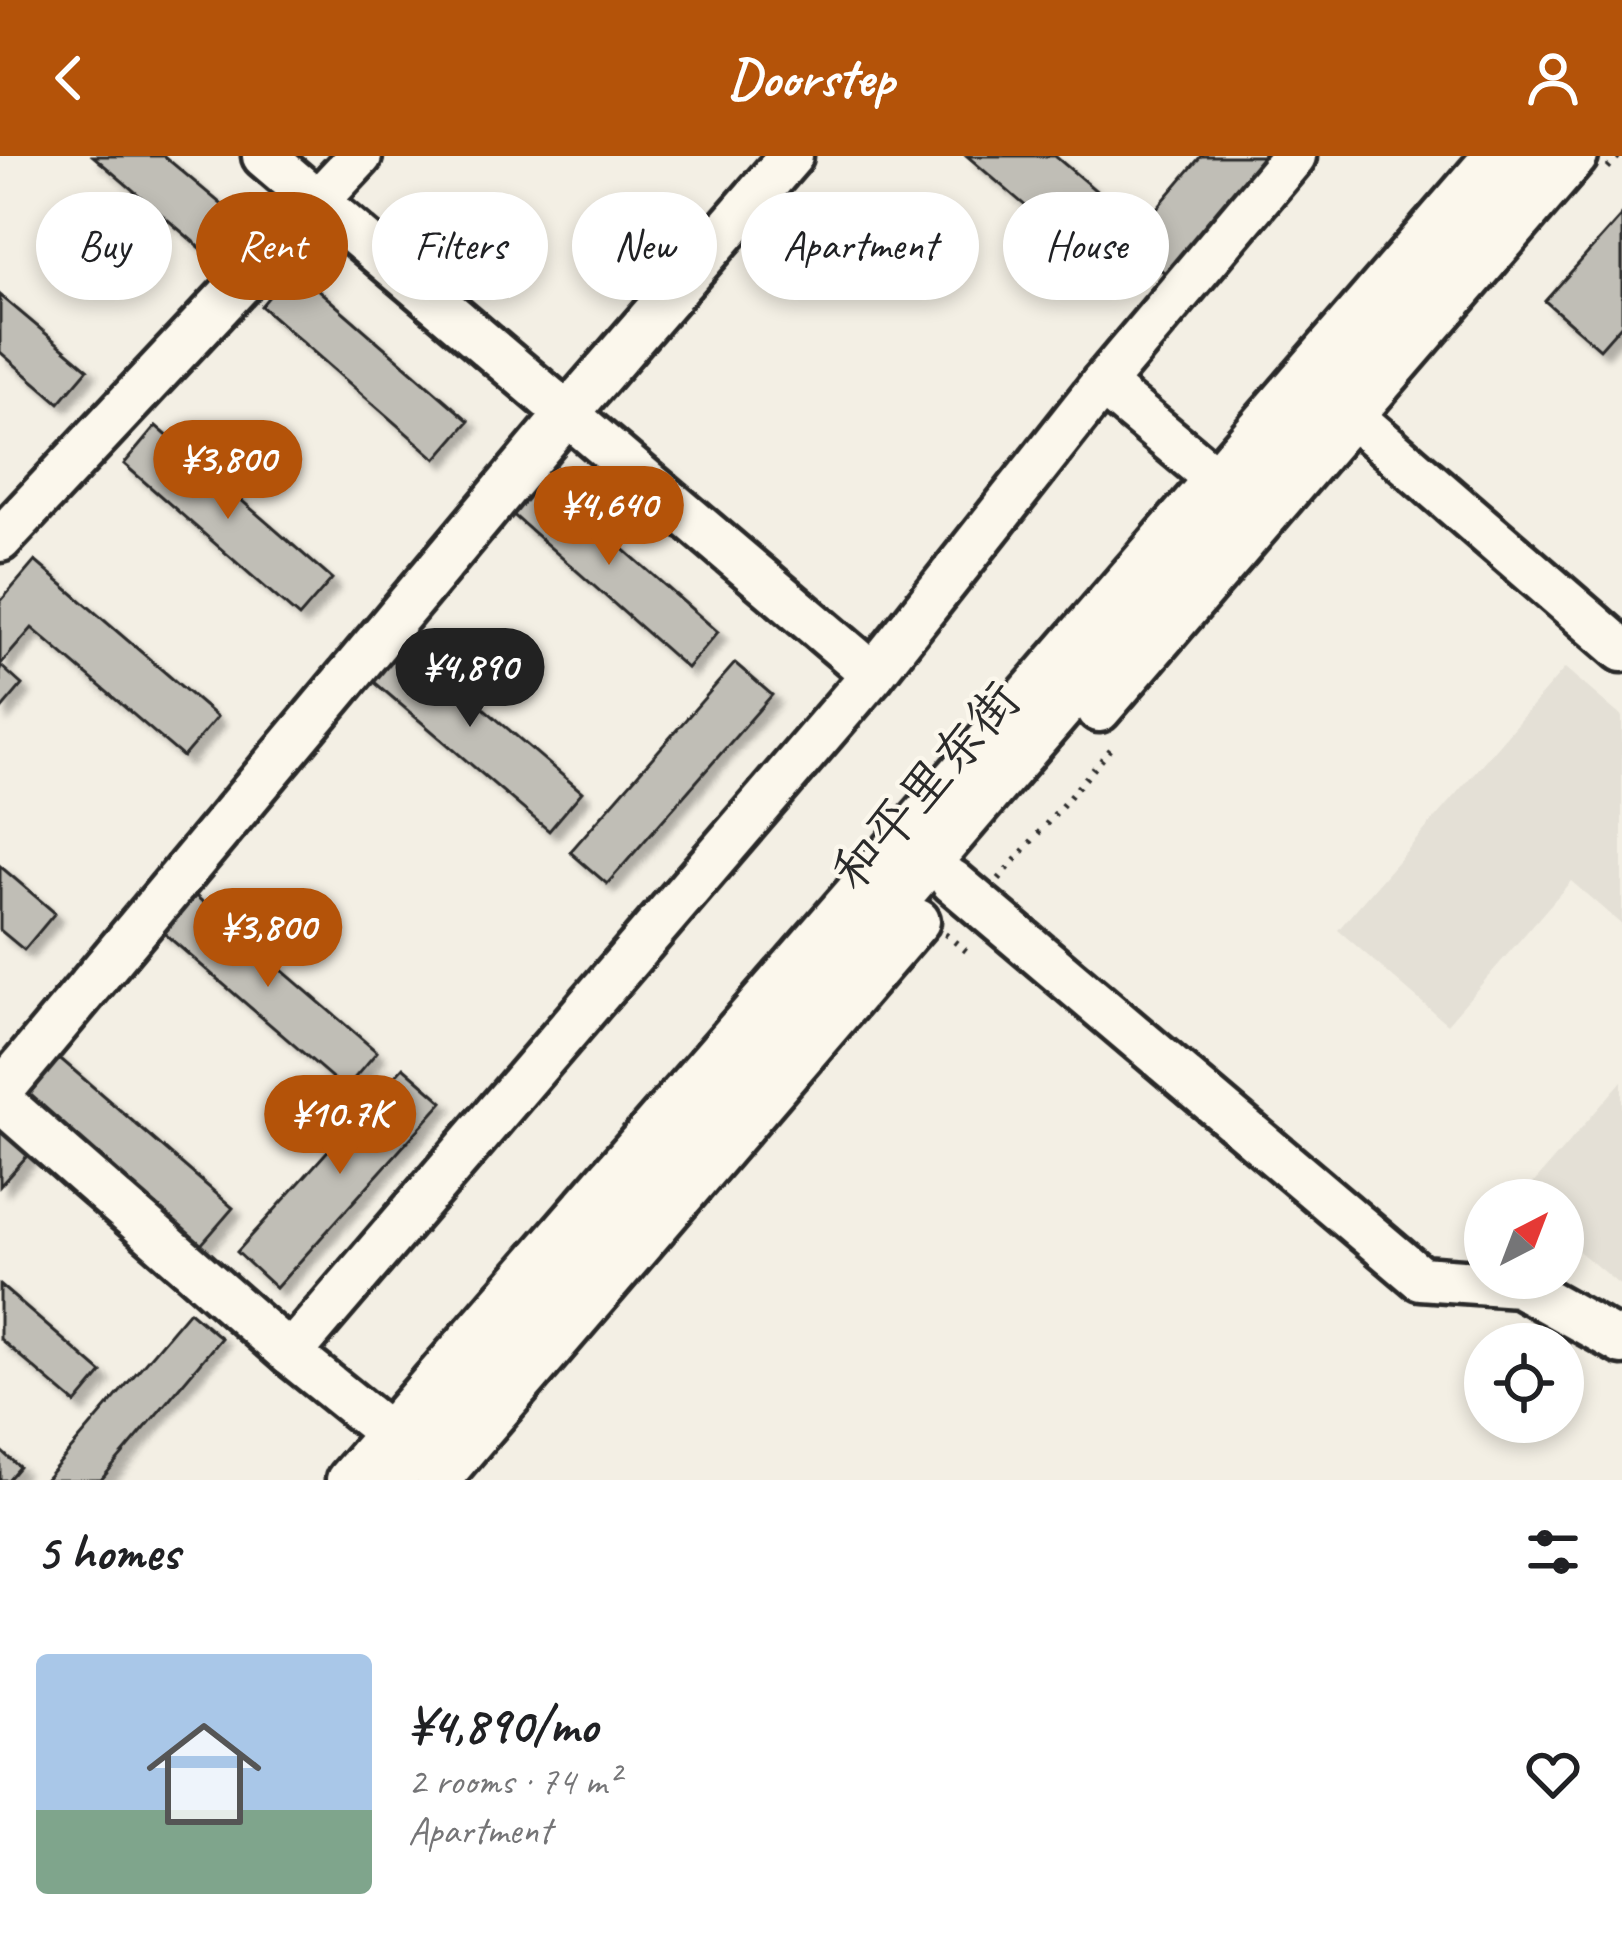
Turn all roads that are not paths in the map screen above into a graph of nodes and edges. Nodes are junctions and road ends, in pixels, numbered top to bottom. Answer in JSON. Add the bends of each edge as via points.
{"nodes":[{"id":1,"x":264,"y":156,"type":"edge"},
{"id":2,"x":360,"y":156,"type":"edge"},
{"id":3,"x":791,"y":156,"type":"edge"},
{"id":4,"x":1294,"y":156,"type":"edge"},
{"id":5,"x":1536,"y":156,"type":"edge"},
{"id":6,"x":1486,"y":159,"type":"edge"},
{"id":7,"x":1590,"y":165,"type":"edge"},
{"id":8,"x":306,"y":192,"type":"edge"},
{"id":9,"x":327,"y":192,"type":"edge"},
{"id":10,"x":348,"y":228,"type":"edge"},
{"id":11,"x":226,"y":300,"type":"edge"},
{"id":12,"x":1102,"y":384,"type":"junction"},
{"id":13,"x":567,"y":414,"type":"junction"},
{"id":14,"x":1352,"y":416,"type":"junction"},
{"id":15,"x":1216,"y":478,"type":"junction"},
{"id":16,"x":0,"y":540,"type":"edge"},
{"id":17,"x":1622,"y":650,"type":"edge"},
{"id":18,"x":873,"y":674,"type":"junction"},
{"id":19,"x":965,"y":892,"type":"junction"},
{"id":20,"x":0,"y":1096,"type":"edge"},
{"id":21,"x":1622,"y":1343,"type":"edge"},
{"id":22,"x":290,"y":1354,"type":"junction"},
{"id":23,"x":408,"y":1462,"type":"edge"},
{"id":24,"x":348,"y":1480,"type":"edge"}],
"edges":[{"from":1,"to":8,"type":"street"},
{"from":2,"to":9,"type":"street"},
{"from":3,"to":13,"type":"street"},
{"from":4,"to":12,"type":"street"},
{"from":5,"to":23,"type":"street","name":"和平里东街"},
{"from":6,"to":15,"type":"street"},
{"from":7,"to":14,"type":"street","name":"和平里东街"},
{"from":10,"to":13,"type":"street"},
{"from":11,"to":16,"type":"street"},
{"from":12,"to":15,"type":"street"},
{"from":12,"to":18,"type":"street"},
{"from":13,"to":18,"type":"street"},
{"from":13,"to":20,"type":"street"},
{"from":14,"to":17,"type":"street"},
{"from":14,"to":19,"type":"street","name":"和平里东街"},
{"from":15,"to":23,"type":"street"},
{"from":18,"to":22,"type":"street"},
{"from":19,"to":21,"type":"street","via":[[1420,1278],[1518,1286]]},
{"from":19,"to":23,"type":"street","name":"和平里东街"},
{"from":20,"to":22,"type":"street"},
{"from":22,"to":23,"type":"street"},
{"from":23,"to":24,"type":"street"}]}
